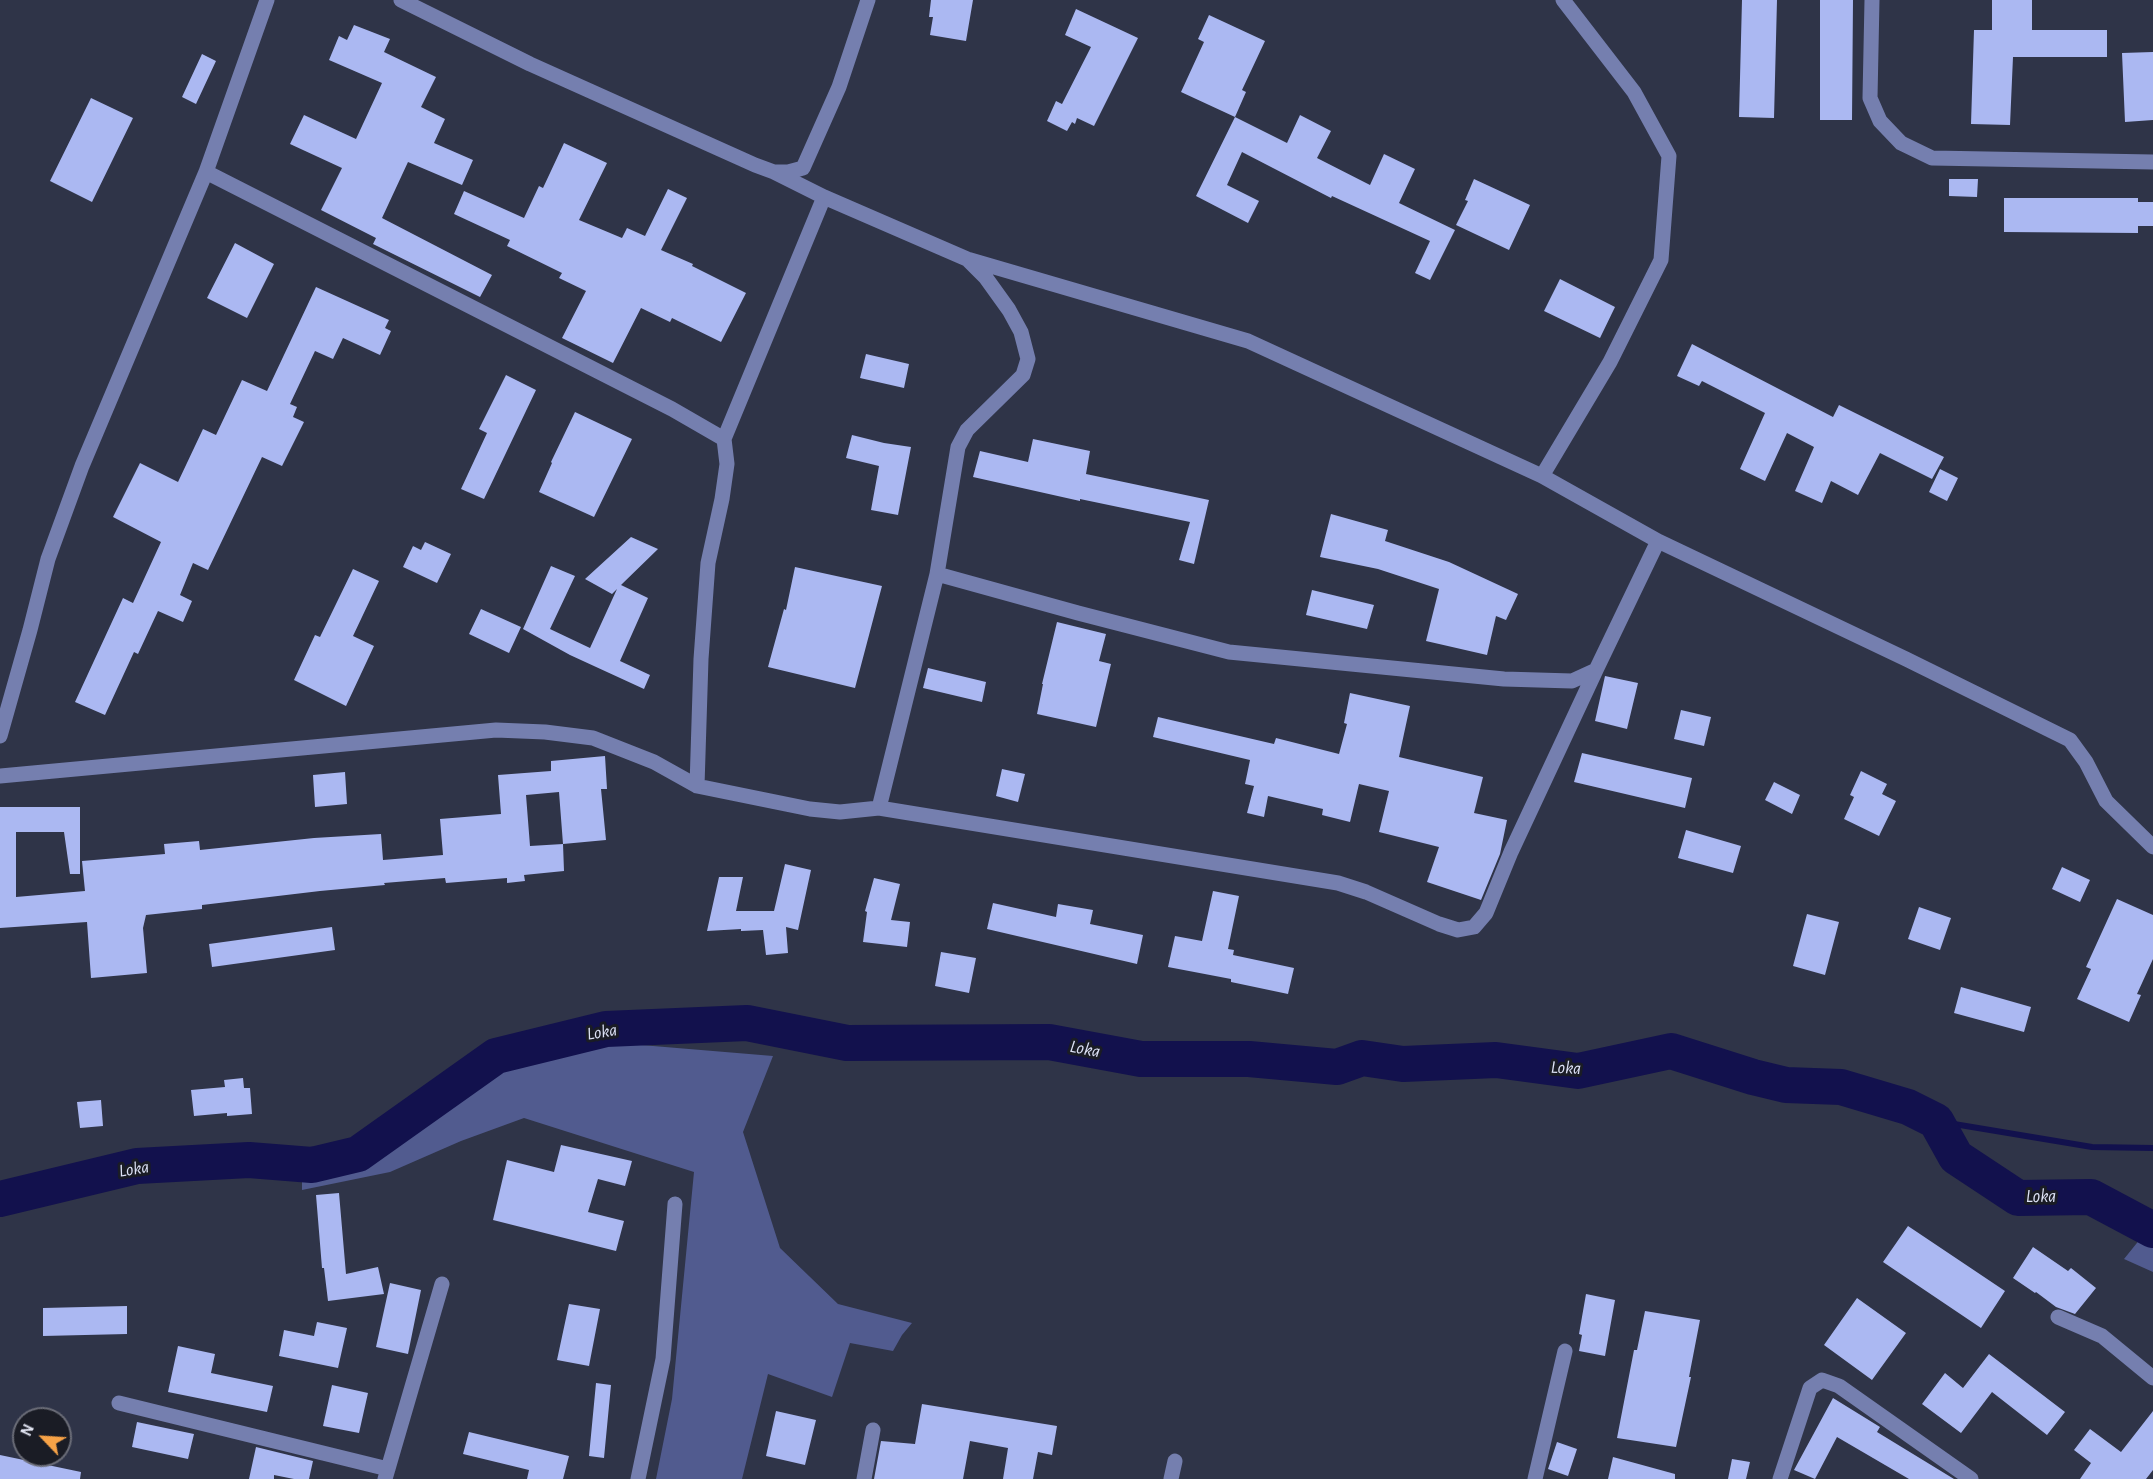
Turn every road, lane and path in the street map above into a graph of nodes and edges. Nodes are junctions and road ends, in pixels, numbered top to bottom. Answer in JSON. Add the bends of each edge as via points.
{"nodes":[{"id":1,"x":267,"y":0,"type":"edge"},
{"id":2,"x":401,"y":0,"type":"edge"},
{"id":3,"x":868,"y":0,"type":"edge"},
{"id":4,"x":1563,"y":0,"type":"edge"},
{"id":5,"x":1872,"y":0,"type":"edge"},
{"id":6,"x":2153,"y":162,"type":"edge"},
{"id":7,"x":206,"y":172,"type":"junction"},
{"id":8,"x":774,"y":172,"type":"junction"},
{"id":9,"x":825,"y":197,"type":"junction"},
{"id":10,"x":967,"y":259,"type":"junction"},
{"id":11,"x":724,"y":439,"type":"junction"},
{"id":12,"x":1542,"y":476,"type":"junction"},
{"id":13,"x":1658,"y":541,"type":"junction"},
{"id":14,"x":937,"y":574,"type":"junction"},
{"id":15,"x":1596,"y":670,"type":"junction"},
{"id":16,"x":0,"y":736,"type":"edge"},
{"id":17,"x":0,"y":776,"type":"edge"},
{"id":18,"x":697,"y":786,"type":"junction"},
{"id":19,"x":879,"y":808,"type":"junction"},
{"id":20,"x":2153,"y":847,"type":"edge"},
{"id":21,"x":675,"y":1204,"type":"dead end"},
{"id":22,"x":442,"y":1284,"type":"dead end"},
{"id":23,"x":2058,"y":1317,"type":"dead end"},
{"id":24,"x":1565,"y":1351,"type":"dead end"},
{"id":25,"x":2153,"y":1378,"type":"edge"},
{"id":26,"x":119,"y":1403,"type":"dead end"},
{"id":27,"x":873,"y":1430,"type":"dead end"},
{"id":28,"x":1175,"y":1461,"type":"dead end"},
{"id":29,"x":386,"y":1474,"type":"edge"},
{"id":30,"x":638,"y":1479,"type":"edge"},
{"id":31,"x":864,"y":1479,"type":"edge"},
{"id":32,"x":1171,"y":1479,"type":"edge"},
{"id":33,"x":1535,"y":1479,"type":"edge"},
{"id":34,"x":1779,"y":1479,"type":"edge"},
{"id":35,"x":1971,"y":1479,"type":"edge"}],
"edges":[{"from":1,"to":7,"type":"street"},
{"from":2,"to":8,"type":"street","via":[[530,64]]},
{"from":3,"to":8,"type":"street","via":[[839,87],[803,168]]},
{"from":4,"to":12,"type":"street","via":[[1634,92],[1669,156],[1660,260],[1610,363]]},
{"from":5,"to":6,"type":"street","via":[[1870,98],[1880,121],[1901,143],[1932,158]]},
{"from":7,"to":11,"type":"street"},
{"from":7,"to":16,"type":"street","via":[[82,466],[48,559]]},
{"from":8,"to":9,"type":"street"},
{"from":9,"to":10,"type":"street"},
{"from":9,"to":11,"type":"street"},
{"from":10,"to":12,"type":"street","via":[[1248,341]]},
{"from":10,"to":14,"type":"street","via":[[1009,310],[1021,332],[1028,359],[1023,375],[967,430],[958,447]]},
{"from":11,"to":18,"type":"street","via":[[727,464],[708,563]]},
{"from":12,"to":13,"type":"street"},
{"from":13,"to":15,"type":"street"},
{"from":13,"to":20,"type":"street","via":[[2070,740],[2106,801]]},
{"from":14,"to":15,"type":"street","via":[[1229,652],[1504,679],[1572,681]]},
{"from":14,"to":19,"type":"street"},
{"from":15,"to":19,"type":"street","via":[[1486,913],[1474,927],[1458,930],[1439,924],[1338,883]]},
{"from":17,"to":18,"type":"street","via":[[496,730],[593,738],[654,762]]},
{"from":18,"to":19,"type":"street","via":[[830,811]]},
{"from":21,"to":30,"type":"street","via":[[663,1359]]},
{"from":22,"to":29,"type":"street"},
{"from":23,"to":25,"type":"street","via":[[2102,1336]]},
{"from":24,"to":33,"type":"street"},
{"from":26,"to":29,"type":"street"},
{"from":27,"to":31,"type":"street"},
{"from":28,"to":32,"type":"street"},
{"from":34,"to":35,"type":"street","via":[[1810,1388],[1822,1380],[1839,1386]]}]}
